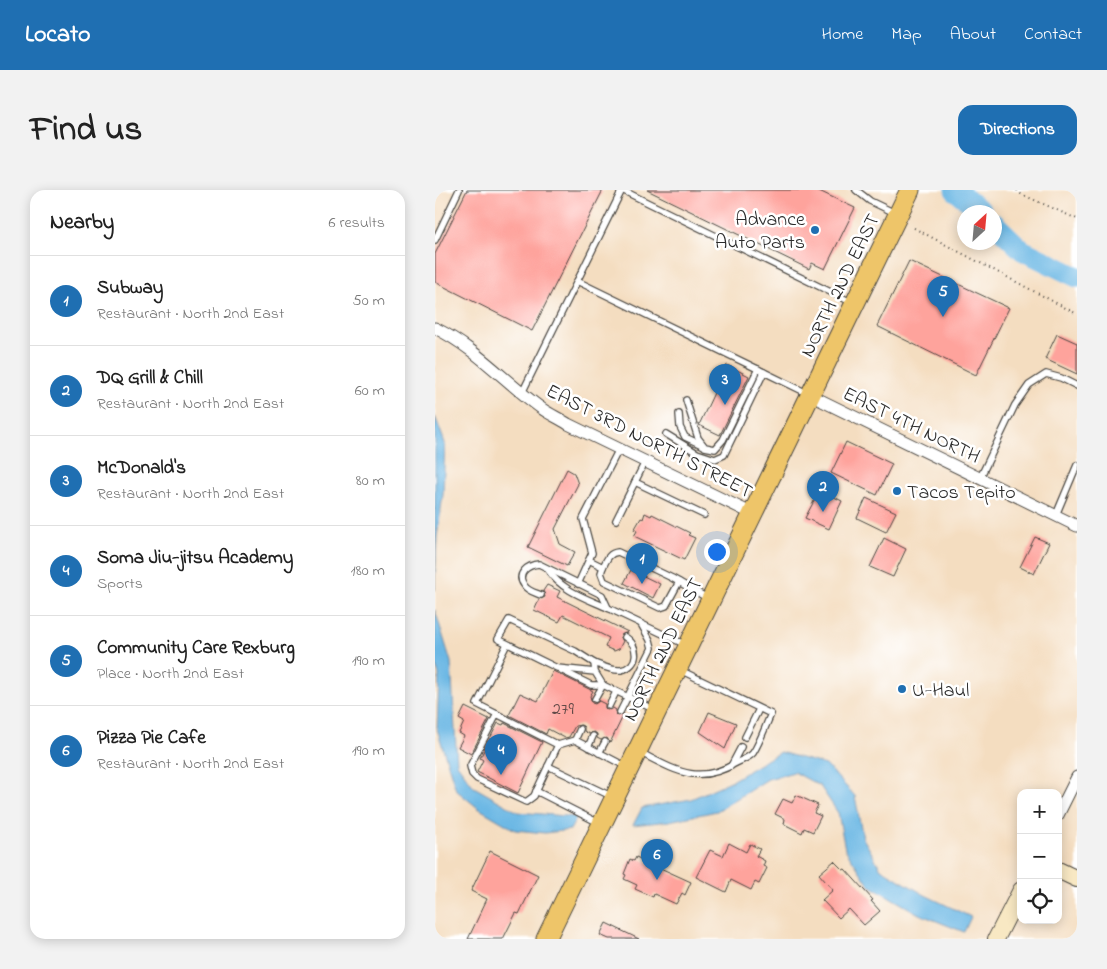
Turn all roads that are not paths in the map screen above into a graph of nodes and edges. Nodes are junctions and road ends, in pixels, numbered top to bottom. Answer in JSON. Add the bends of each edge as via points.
{"nodes":[{"id":1,"x":459,"y":190,"type":"edge"},
{"id":2,"x":622,"y":190,"type":"edge"},
{"id":3,"x":856,"y":190,"type":"edge"},
{"id":4,"x":910,"y":190,"type":"edge"},
{"id":5,"x":898,"y":215,"type":"junction"},
{"id":6,"x":435,"y":240,"type":"edge"},
{"id":7,"x":577,"y":281,"type":"junction"},
{"id":8,"x":855,"y":304,"type":"junction"},
{"id":9,"x":435,"y":328,"type":"edge"},
{"id":10,"x":761,"y":371,"type":"junction"},
{"id":11,"x":1077,"y":386,"type":"edge"},
{"id":12,"x":522,"y":393,"type":"junction"},
{"id":13,"x":811,"y":395,"type":"junction"},
{"id":14,"x":687,"y":400,"type":"dead end"},
{"id":15,"x":679,"y":414,"type":"dead end"},
{"id":16,"x":667,"y":434,"type":"dead end"},
{"id":17,"x":705,"y":447,"type":"junction"},
{"id":18,"x":619,"y":449,"type":"junction"},
{"id":19,"x":645,"y":462,"type":"junction"},
{"id":20,"x":1077,"y":465,"type":"edge"},
{"id":21,"x":980,"y":478,"type":"junction"},
{"id":22,"x":635,"y":482,"type":"junction"},
{"id":23,"x":753,"y":514,"type":"junction"},
{"id":24,"x":704,"y":515,"type":"dead end"},
{"id":25,"x":1056,"y":515,"type":"junction"},
{"id":26,"x":616,"y":520,"type":"dead end"},
{"id":27,"x":1077,"y":526,"type":"edge"},
{"id":28,"x":589,"y":560,"type":"junction"},
{"id":29,"x":603,"y":567,"type":"junction"},
{"id":30,"x":547,"y":568,"type":"junction"},
{"id":31,"x":679,"y":582,"type":"junction"},
{"id":32,"x":578,"y":584,"type":"junction"},
{"id":33,"x":541,"y":595,"type":"dead end"},
{"id":34,"x":711,"y":600,"type":"junction"},
{"id":35,"x":608,"y":608,"type":"junction"},
{"id":36,"x":641,"y":624,"type":"junction"},
{"id":37,"x":625,"y":637,"type":"dead end"},
{"id":38,"x":507,"y":644,"type":"junction"},
{"id":39,"x":688,"y":646,"type":"junction"},
{"id":40,"x":594,"y":663,"type":"junction"},
{"id":41,"x":557,"y":668,"type":"junction"},
{"id":42,"x":677,"y":669,"type":"junction"},
{"id":43,"x":595,"y":672,"type":"junction"},
{"id":44,"x":603,"y":685,"type":"junction"},
{"id":45,"x":617,"y":692,"type":"junction"},
{"id":46,"x":628,"y":697,"type":"junction"},
{"id":47,"x":595,"y":699,"type":"dead end"},
{"id":48,"x":609,"y":706,"type":"dead end"},
{"id":49,"x":759,"y":709,"type":"junction"},
{"id":50,"x":657,"y":711,"type":"junction"},
{"id":51,"x":620,"y":712,"type":"dead end"},
{"id":52,"x":497,"y":714,"type":"junction"},
{"id":53,"x":580,"y":729,"type":"dead end"},
{"id":54,"x":593,"y":736,"type":"dead end"},
{"id":55,"x":745,"y":737,"type":"dead end"},
{"id":56,"x":575,"y":740,"type":"junction"},
{"id":57,"x":605,"y":742,"type":"dead end"},
{"id":58,"x":558,"y":745,"type":"junction"},
{"id":59,"x":587,"y":747,"type":"junction"},
{"id":60,"x":741,"y":747,"type":"dead end"},
{"id":61,"x":637,"y":751,"type":"junction"},
{"id":62,"x":599,"y":753,"type":"junction"},
{"id":63,"x":548,"y":766,"type":"junction"},
{"id":64,"x":731,"y":766,"type":"junction"},
{"id":65,"x":629,"y":768,"type":"junction"},
{"id":66,"x":1077,"y":777,"type":"edge"},
{"id":67,"x":536,"y":791,"type":"junction"},
{"id":68,"x":615,"y":798,"type":"junction"},
{"id":69,"x":1062,"y":807,"type":"edge"},
{"id":70,"x":602,"y":824,"type":"junction"},
{"id":71,"x":1062,"y":872,"type":"edge"},
{"id":72,"x":1077,"y":879,"type":"edge"},
{"id":73,"x":1017,"y":898,"type":"edge"},
{"id":74,"x":546,"y":939,"type":"edge"},
{"id":75,"x":997,"y":939,"type":"edge"}],
"edges":[{"from":1,"to":6,"type":"lane"},
{"from":2,"to":7,"type":"lane"},
{"from":2,"to":8,"type":"lane"},
{"from":3,"to":5,"type":"lane"},
{"from":4,"to":5,"type":"main road","name":"NORTH 2ND EAST"},
{"from":5,"to":8,"type":"main road","name":"NORTH 2ND EAST"},
{"from":7,"to":10,"type":"lane"},
{"from":7,"to":12,"type":"lane"},
{"from":8,"to":13,"type":"main road","name":"NORTH 2ND EAST"},
{"from":9,"to":12,"type":"street","name":"EAST 3RD NORTH STREET","via":[[479,355]]},
{"from":10,"to":13,"type":"lane"},
{"from":10,"to":16,"type":"lane","via":[[723,455],[715,459],[697,453]]},
{"from":10,"to":17,"type":"lane","via":[[723,440],[715,449]]},
{"from":11,"to":21,"type":"lane","via":[[1046,374],[1029,385],[1015,405]]},
{"from":12,"to":18,"type":"street","name":"EAST 3RD NORTH STREET","via":[[550,414]]},
{"from":13,"to":21,"type":"street","name":"EAST 4TH NORTH"},
{"from":13,"to":23,"type":"main road","name":"NORTH 2ND EAST"},
{"from":14,"to":17,"type":"lane","via":[[698,438]]},
{"from":15,"to":17,"type":"lane","via":[[685,437]]},
{"from":18,"to":19,"type":"street","name":"EAST 3RD NORTH STREET"},
{"from":18,"to":28,"type":"lane","via":[[583,519],[592,552]]},
{"from":19,"to":22,"type":"lane"},
{"from":19,"to":23,"type":"street","name":"EAST 3RD NORTH STREET"},
{"from":20,"to":25,"type":"lane"},
{"from":21,"to":25,"type":"street","name":"EAST 4TH NORTH"},
{"from":22,"to":24,"type":"lane"},
{"from":22,"to":26,"type":"lane"},
{"from":23,"to":34,"type":"main road","name":"NORTH 2ND EAST"},
{"from":25,"to":27,"type":"street","name":"EAST 4TH NORTH"},
{"from":28,"to":29,"type":"lane"},
{"from":28,"to":32,"type":"lane"},
{"from":29,"to":31,"type":"lane","via":[[612,552],[618,552]]},
{"from":29,"to":31,"type":"lane","via":[[604,581],[661,608],[667,606]]},
{"from":30,"to":32,"type":"lane"},
{"from":30,"to":33,"type":"lane","via":[[531,565],[525,569],[522,578],[528,589]]},
{"from":30,"to":35,"type":"lane","via":[[556,581],[570,591]]},
{"from":31,"to":34,"type":"lane"},
{"from":32,"to":35,"type":"lane","via":[[602,595]]},
{"from":34,"to":39,"type":"main road","name":"NORTH 2ND EAST"},
{"from":35,"to":36,"type":"lane"},
{"from":36,"to":39,"type":"lane"},
{"from":36,"to":46,"type":"lane","via":[[651,648]]},
{"from":37,"to":40,"type":"lane","via":[[631,641],[637,654],[629,667],[615,670]]},
{"from":38,"to":40,"type":"lane","via":[[498,639],[509,620]]},
{"from":38,"to":41,"type":"lane"},
{"from":38,"to":52,"type":"lane","via":[[477,704]]},
{"from":39,"to":42,"type":"main road","name":"NORTH 2ND EAST"},
{"from":40,"to":43,"type":"lane"},
{"from":41,"to":43,"type":"lane"},
{"from":41,"to":44,"type":"lane","via":[[591,685]]},
{"from":42,"to":49,"type":"lane"},
{"from":42,"to":50,"type":"main road","name":"NORTH 2ND EAST"},
{"from":43,"to":44,"type":"lane"},
{"from":44,"to":45,"type":"lane"},
{"from":44,"to":47,"type":"lane"},
{"from":45,"to":46,"type":"lane"},
{"from":45,"to":48,"type":"lane"},
{"from":46,"to":50,"type":"lane"},
{"from":46,"to":51,"type":"lane"},
{"from":49,"to":55,"type":"lane"},
{"from":49,"to":64,"type":"lane","via":[[771,714],[752,754]]},
{"from":50,"to":61,"type":"main road","name":"NORTH 2ND EAST"},
{"from":52,"to":58,"type":"lane"},
{"from":52,"to":67,"type":"lane","via":[[470,766],[472,774],[526,802]]},
{"from":53,"to":56,"type":"lane"},
{"from":54,"to":59,"type":"lane"},
{"from":56,"to":58,"type":"lane"},
{"from":56,"to":59,"type":"lane"},
{"from":57,"to":62,"type":"lane"},
{"from":58,"to":63,"type":"lane"},
{"from":59,"to":62,"type":"lane"},
{"from":60,"to":64,"type":"lane"},
{"from":61,"to":64,"type":"lane","via":[[679,772],[697,775]]},
{"from":61,"to":65,"type":"main road","name":"NORTH 2ND EAST"},
{"from":62,"to":65,"type":"lane"},
{"from":63,"to":67,"type":"lane"},
{"from":63,"to":68,"type":"lane"},
{"from":65,"to":68,"type":"main road","name":"NORTH 2ND EAST"},
{"from":66,"to":69,"type":"street"},
{"from":67,"to":70,"type":"lane"},
{"from":68,"to":70,"type":"main road","name":"NORTH 2ND EAST"},
{"from":70,"to":74,"type":"main road","name":"NORTH 2ND EAST"},
{"from":71,"to":72,"type":"street"},
{"from":73,"to":75,"type":"street"}]}
